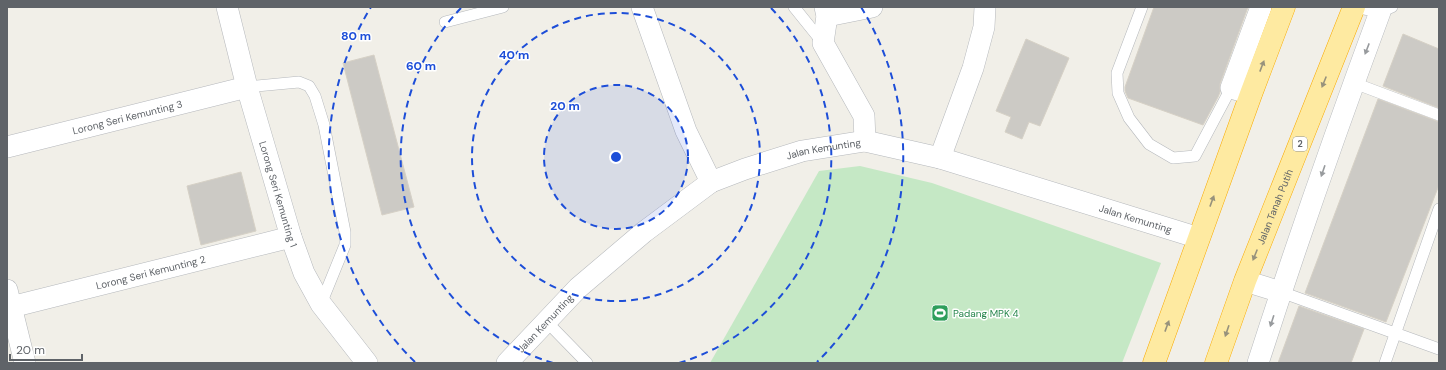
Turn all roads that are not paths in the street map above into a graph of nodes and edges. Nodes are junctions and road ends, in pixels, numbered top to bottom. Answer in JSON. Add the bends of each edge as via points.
{"nodes":[{"id":1,"x":227,"y":7,"type":"edge"},
{"id":2,"x":503,"y":7,"type":"edge"},
{"id":3,"x":642,"y":7,"type":"edge"},
{"id":4,"x":794,"y":7,"type":"edge"},
{"id":5,"x":872,"y":7,"type":"edge"},
{"id":6,"x":984,"y":7,"type":"edge"},
{"id":7,"x":1142,"y":7,"type":"edge"},
{"id":8,"x":1261,"y":7,"type":"edge"},
{"id":9,"x":1284,"y":7,"type":"edge"},
{"id":10,"x":1354,"y":7,"type":"edge"},
{"id":11,"x":1386,"y":10,"type":"edge"},
{"id":12,"x":826,"y":11,"type":"edge"},
{"id":13,"x":445,"y":22,"type":"dead end"},
{"id":14,"x":823,"y":43,"type":"junction"},
{"id":15,"x":1354,"y":82,"type":"junction"},
{"id":16,"x":247,"y":87,"type":"junction"},
{"id":17,"x":1241,"y":91,"type":"junction"},
{"id":18,"x":1439,"y":115,"type":"edge"},
{"id":19,"x":865,"y":141,"type":"junction"},
{"id":20,"x":7,"y":147,"type":"edge"},
{"id":21,"x":940,"y":158,"type":"junction"},
{"id":22,"x":711,"y":182,"type":"junction"},
{"id":23,"x":1439,"y":209,"type":"edge"},
{"id":24,"x":291,"y":237,"type":"junction"},
{"id":25,"x":1199,"y":238,"type":"junction"},
{"id":26,"x":1245,"y":281,"type":"junction"},
{"id":27,"x":1281,"y":292,"type":"junction"},
{"id":28,"x":9,"y":298,"type":"edge"},
{"id":29,"x":321,"y":304,"type":"junction"},
{"id":30,"x":546,"y":321,"type":"junction"},
{"id":31,"x":1396,"y":334,"type":"junction"},
{"id":32,"x":1439,"y":349,"type":"edge"},
{"id":33,"x":25,"y":363,"type":"edge"},
{"id":34,"x":367,"y":363,"type":"edge"},
{"id":35,"x":508,"y":363,"type":"edge"},
{"id":36,"x":588,"y":363,"type":"edge"},
{"id":37,"x":1154,"y":363,"type":"edge"},
{"id":38,"x":1216,"y":363,"type":"edge"},
{"id":39,"x":1258,"y":363,"type":"edge"},
{"id":40,"x":1385,"y":363,"type":"edge"}],
"edges":[{"from":1,"to":16,"type":"street","name":"Lorong Seri Kemunting 1"},
{"from":2,"to":13,"type":"lane"},
{"from":3,"to":22,"type":"street","via":[[686,131]]},
{"from":4,"to":14,"type":"lane"},
{"from":5,"to":12,"type":"street"},
{"from":6,"to":21,"type":"street","via":[[984,27],[973,68]]},
{"from":7,"to":17,"type":"lane","via":[[1117,73],[1118,93],[1129,118],[1149,144],[1173,158],[1195,156]]},
{"from":8,"to":17,"type":"street"},
{"from":17,"to":9,"type":"highway","one_way":true},
{"from":10,"to":11,"type":"lane"},
{"from":10,"to":26,"type":"highway","name":"Jalan Tanah Putih","number":"2","one_way":true},
{"from":11,"to":15,"type":"street","one_way":true},
{"from":12,"to":14,"type":"street"},
{"from":14,"to":19,"type":"street","via":[[864,116]]},
{"from":15,"to":18,"type":"lane"},
{"from":15,"to":27,"type":"street","one_way":true},
{"from":16,"to":20,"type":"street","name":"Lorong Seri Kemunting 3"},
{"from":16,"to":24,"type":"street","name":"Lorong Seri Kemunting 1"},
{"from":16,"to":29,"type":"lane","via":[[299,82],[309,86],[315,96],[324,125],[345,232],[345,245]]},
{"from":25,"to":17,"type":"highway","one_way":true},
{"from":19,"to":21,"type":"street","name":"Jalan Kemunting"},
{"from":19,"to":22,"type":"street","name":"Jalan Kemunting","via":[[802,151]]},
{"from":21,"to":25,"type":"street","name":"Jalan Kemunting"},
{"from":22,"to":30,"type":"street","name":"Jalan Kemunting","via":[[644,232],[578,288]]},
{"from":23,"to":31,"type":"lane"},
{"from":24,"to":28,"type":"street","name":"Lorong Seri Kemunting 2"},
{"from":24,"to":29,"type":"street","name":"Lorong Seri Kemunting 1","via":[[304,273]]},
{"from":37,"to":25,"type":"highway","one_way":true},
{"from":26,"to":27,"type":"street"},
{"from":26,"to":38,"type":"highway","name":"Jalan Tanah Putih","number":"2","one_way":true},
{"from":27,"to":31,"type":"lane"},
{"from":27,"to":39,"type":"street","one_way":true},
{"from":28,"to":33,"type":"street"},
{"from":29,"to":34,"type":"street","name":"Lorong Seri Kemunting 1"},
{"from":30,"to":35,"type":"street","name":"Jalan Kemunting"},
{"from":30,"to":36,"type":"lane"},
{"from":31,"to":32,"type":"lane"},
{"from":31,"to":40,"type":"lane"}]}
